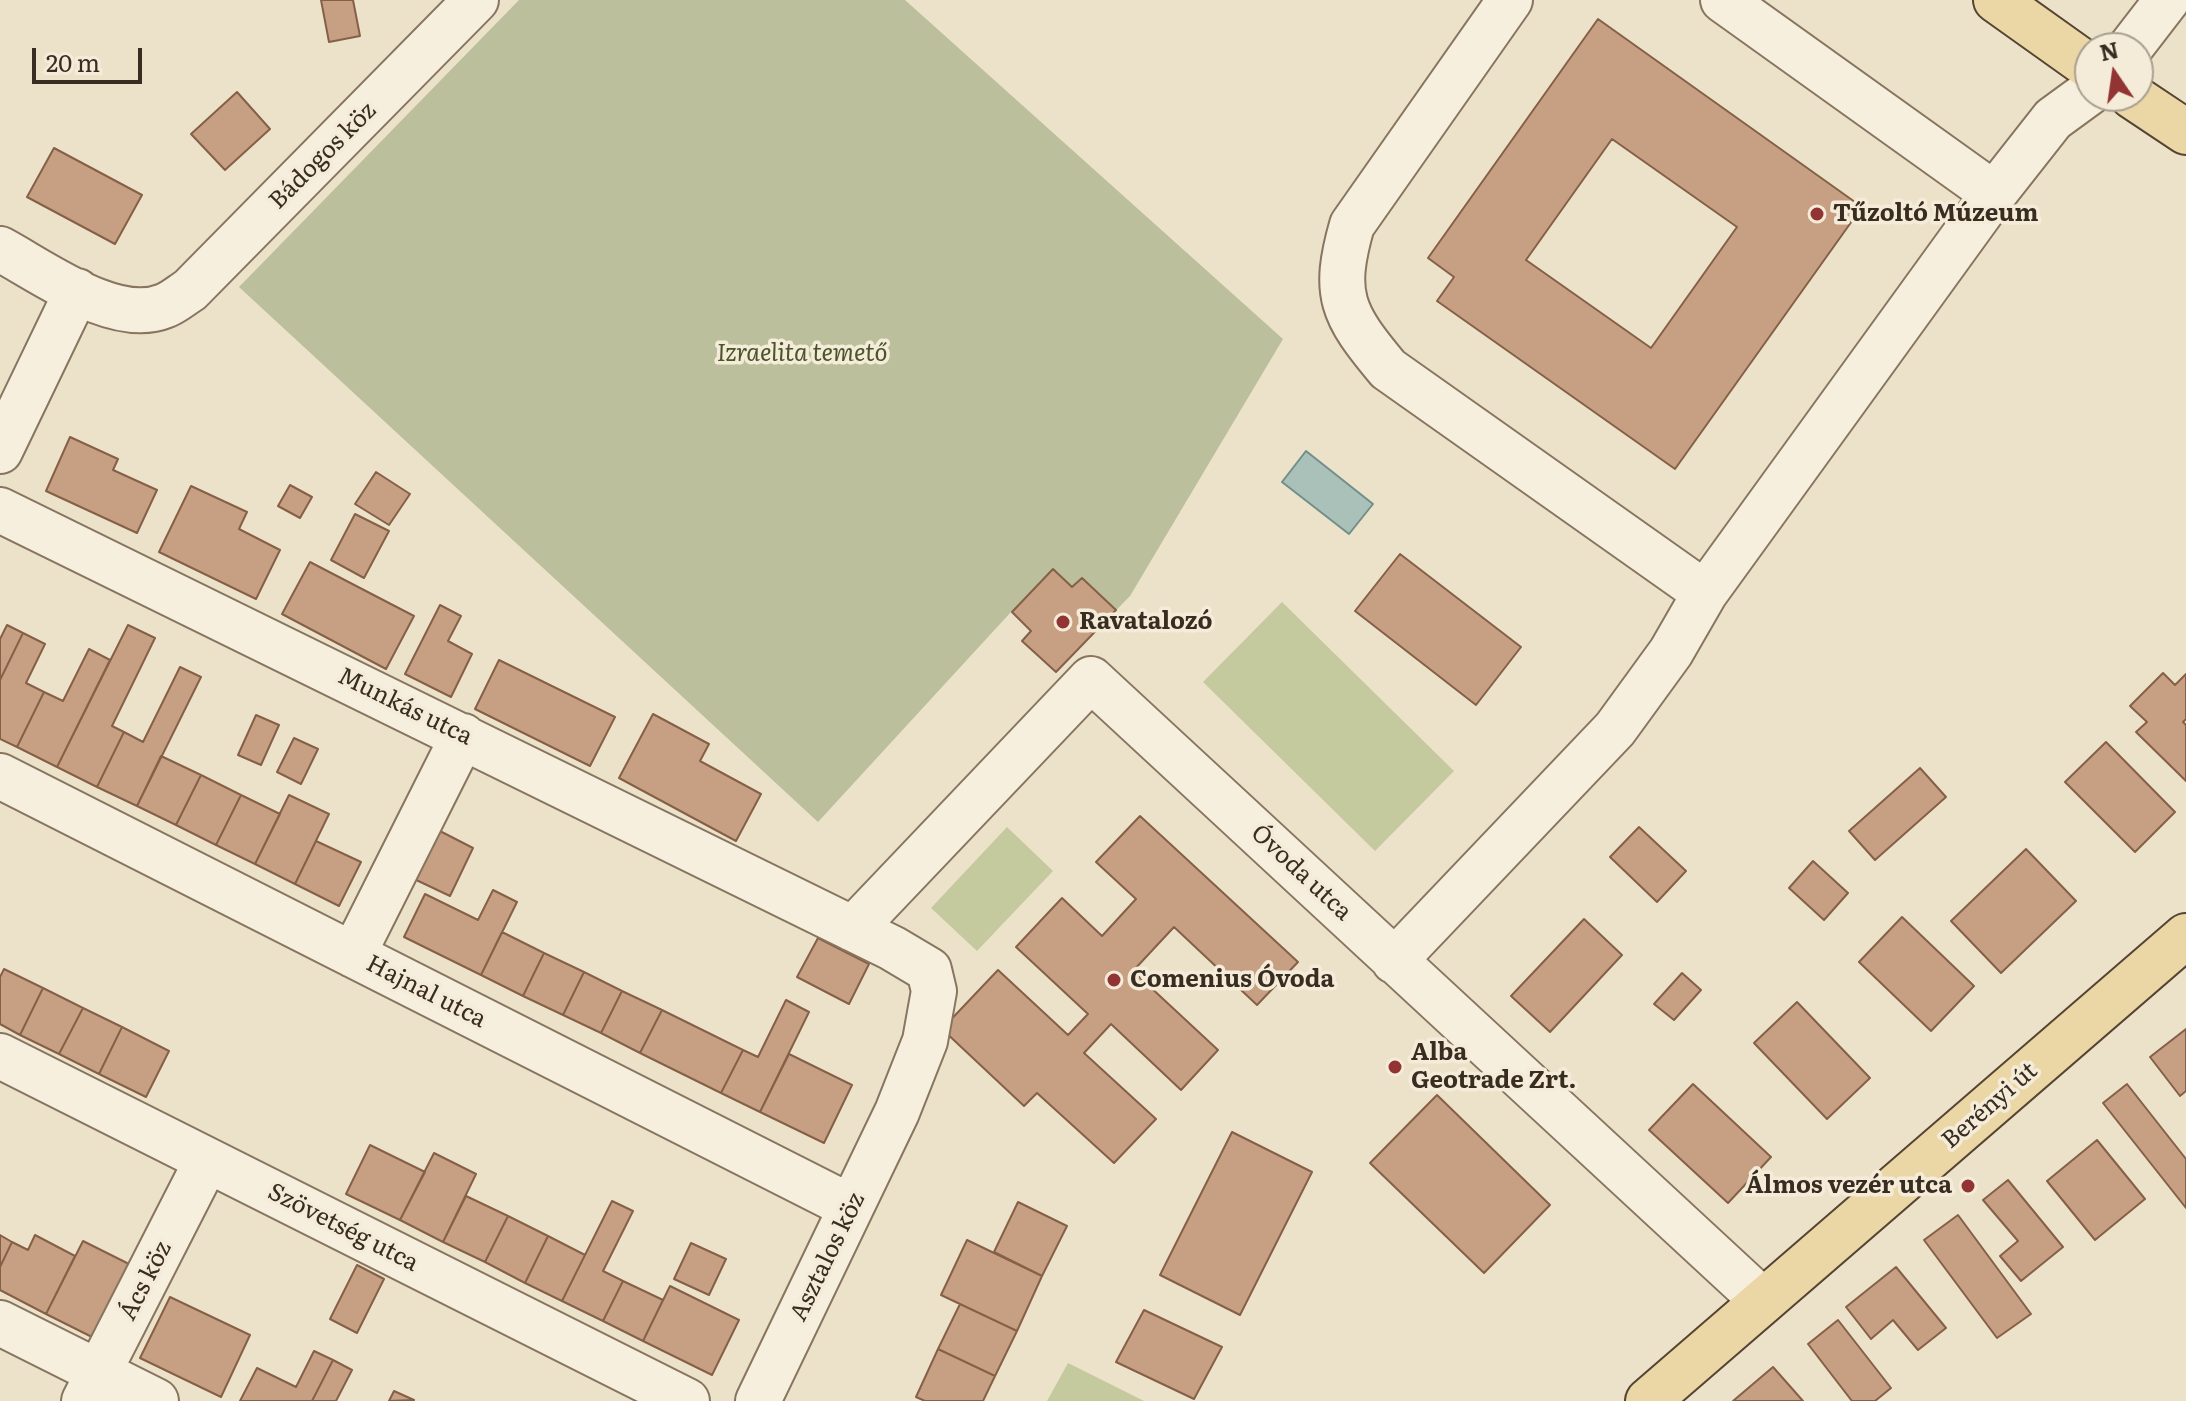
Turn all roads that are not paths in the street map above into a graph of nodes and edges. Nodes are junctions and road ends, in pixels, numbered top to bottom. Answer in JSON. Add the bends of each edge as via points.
{"nodes":[{"id":1,"x":476,"y":0,"type":"edge"},
{"id":2,"x":1510,"y":0,"type":"edge"},
{"id":3,"x":1723,"y":0,"type":"edge"},
{"id":4,"x":1996,"y":0,"type":"edge"},
{"id":5,"x":2167,"y":0,"type":"edge"},
{"id":6,"x":2142,"y":32,"type":"edge"},
{"id":7,"x":2074,"y":56,"type":"edge"},
{"id":8,"x":2074,"y":104,"type":"edge"},
{"id":9,"x":2154,"y":111,"type":"edge"},
{"id":10,"x":2186,"y":132,"type":"edge"},
{"id":11,"x":1994,"y":194,"type":"junction"},
{"id":12,"x":0,"y":249,"type":"edge"},
{"id":13,"x":77,"y":291,"type":"junction"},
{"id":14,"x":0,"y":451,"type":"edge"},
{"id":15,"x":0,"y":510,"type":"edge"},
{"id":16,"x":1705,"y":593,"type":"junction"},
{"id":17,"x":463,"y":736,"type":"junction"},
{"id":18,"x":0,"y":776,"type":"edge"},
{"id":19,"x":853,"y":929,"type":"junction"},
{"id":20,"x":2186,"y":936,"type":"edge"},
{"id":21,"x":892,"y":948,"type":"joint"},
{"id":22,"x":353,"y":955,"type":"junction"},
{"id":23,"x":1394,"y":961,"type":"junction"},
{"id":24,"x":0,"y":1056,"type":"edge"},
{"id":25,"x":207,"y":1160,"type":"junction"},
{"id":26,"x":851,"y":1207,"type":"junction"},
{"id":27,"x":1763,"y":1301,"type":"junction"},
{"id":28,"x":0,"y":1323,"type":"edge"},
{"id":29,"x":92,"y":1387,"type":"edge"},
{"id":30,"x":156,"y":1401,"type":"edge"},
{"id":31,"x":687,"y":1401,"type":"edge"},
{"id":32,"x":758,"y":1401,"type":"edge"},
{"id":33,"x":1648,"y":1401,"type":"edge"}],
"edges":[{"from":1,"to":13,"type":"street","name":"Bádogos köz","via":[[190,290],[164,306],[140,311],[113,308]]},
{"from":2,"to":16,"type":"street","via":[[1352,225],[1342,260],[1342,297],[1358,332],[1388,369]]},
{"from":3,"to":11,"type":"street"},
{"from":4,"to":7,"type":"main road"},
{"from":5,"to":6,"type":"street"},
{"from":8,"to":11,"type":"street","via":[[2053,119]]},
{"from":9,"to":10,"type":"main road"},
{"from":11,"to":16,"type":"street"},
{"from":12,"to":13,"type":"street"},
{"from":13,"to":14,"type":"street"},
{"from":15,"to":17,"type":"street","name":"Munkás utca"},
{"from":16,"to":23,"type":"street","via":[[1671,652],[1615,729]]},
{"from":17,"to":19,"type":"street","name":"Munkás utca"},
{"from":17,"to":22,"type":"street"},
{"from":18,"to":22,"type":"street","name":"Hajnal utca"},
{"from":19,"to":21,"type":"street","name":"Munkás utca"},
{"from":19,"to":23,"type":"street","name":"Óvoda utca","via":[[1091,679]]},
{"from":20,"to":27,"type":"main road","name":"Berényi út"},
{"from":21,"to":26,"type":"street","name":"Asztalos köz","via":[[929,970],[934,991],[925,1041]]},
{"from":22,"to":26,"type":"street","name":"Hajnal utca"},
{"from":23,"to":27,"type":"street","name":"Óvoda utca"},
{"from":24,"to":25,"type":"street","name":"Szövetség utca"},
{"from":25,"to":29,"type":"street","name":"Ács köz"},
{"from":25,"to":31,"type":"street","name":"Szövetség utca"},
{"from":26,"to":32,"type":"street","name":"Asztalos köz"},
{"from":27,"to":33,"type":"main road","name":"Berényi út"},
{"from":28,"to":29,"type":"street"},
{"from":29,"to":30,"type":"street"}]}
